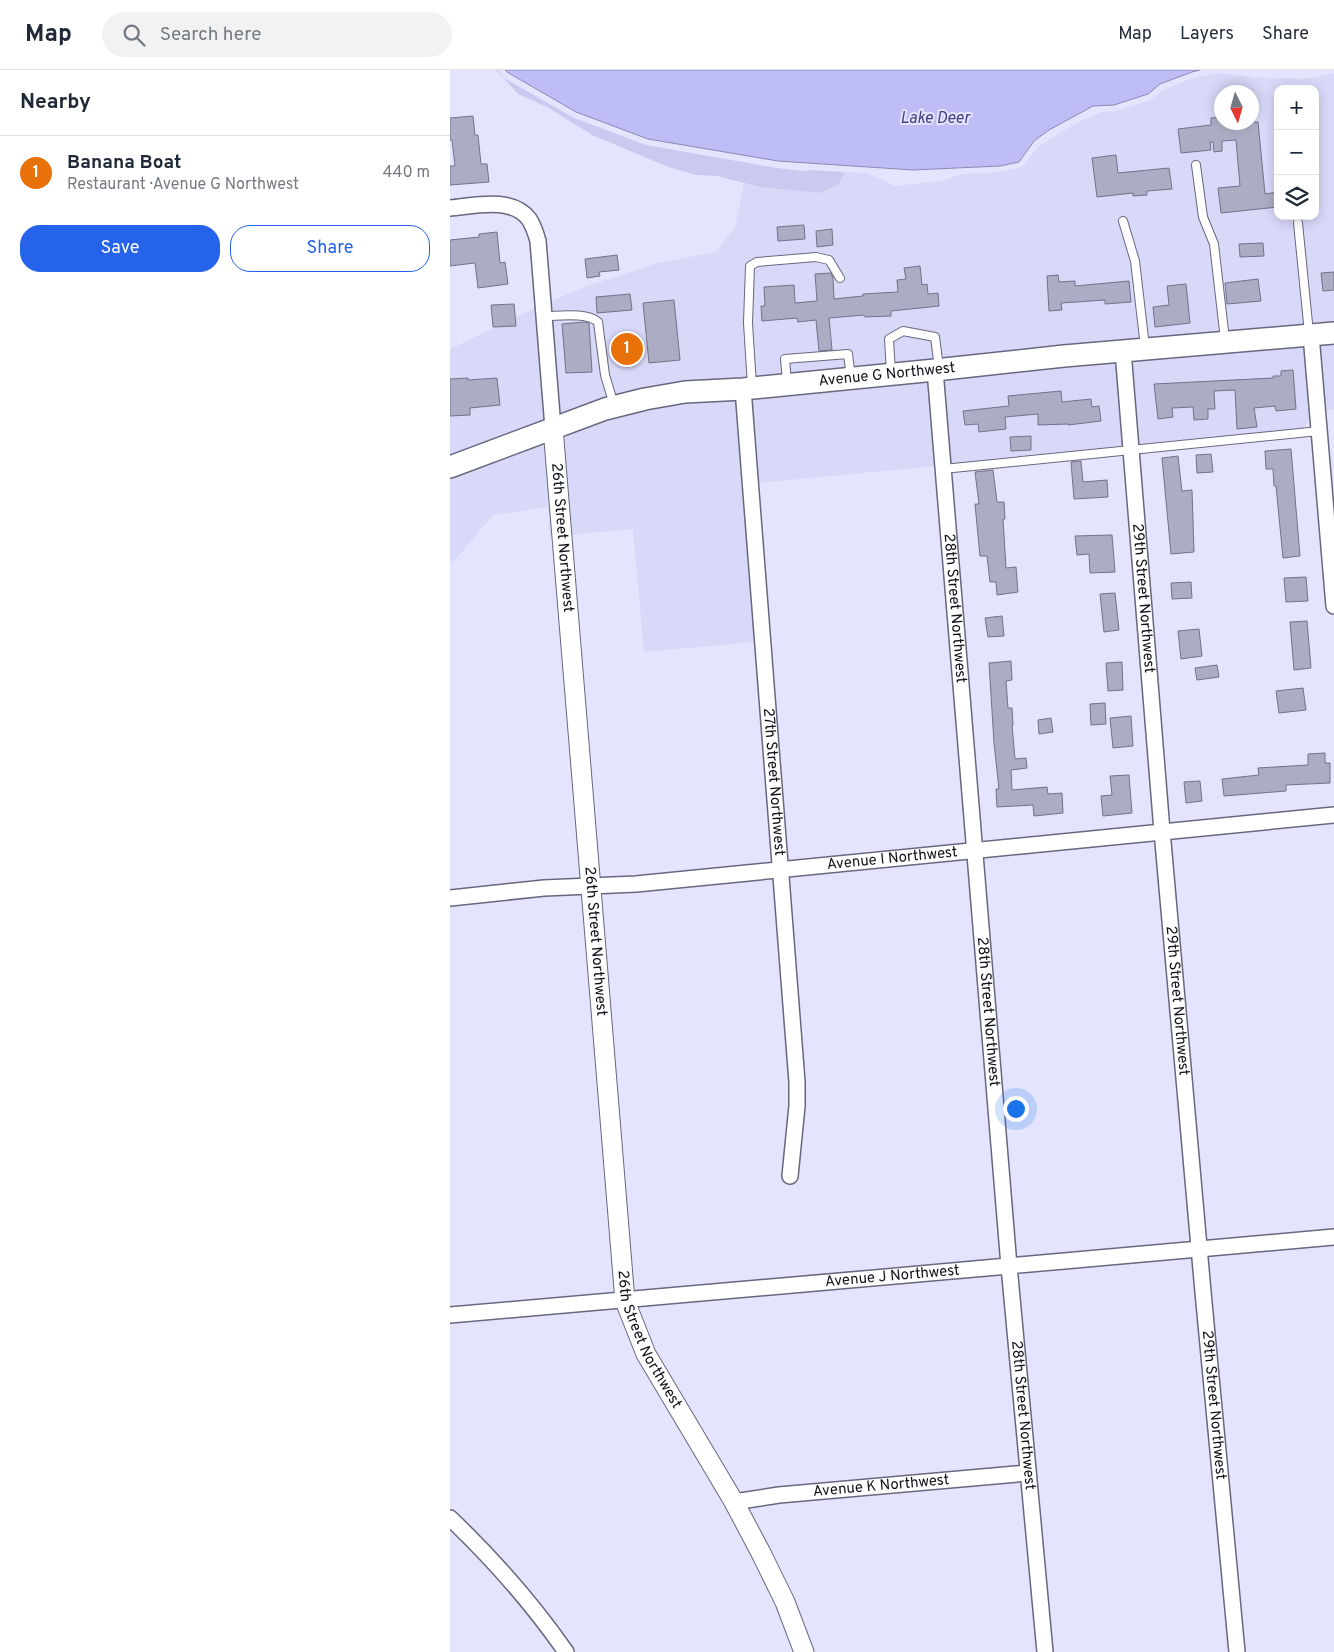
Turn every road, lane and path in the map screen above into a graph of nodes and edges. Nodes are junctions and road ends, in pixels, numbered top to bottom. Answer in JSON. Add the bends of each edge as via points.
{"nodes":[{"id":1,"x":1196,"y":166,"type":"dead end"},
{"id":2,"x":450,"y":208,"type":"edge"},
{"id":3,"x":1123,"y":221,"type":"dead end"},
{"id":4,"x":1298,"y":223,"type":"dead end"},
{"id":5,"x":840,"y":278,"type":"dead end"},
{"id":6,"x":545,"y":316,"type":"junction"},
{"id":7,"x":1334,"y":333,"type":"edge"},
{"id":8,"x":1310,"y":335,"type":"junction"},
{"id":9,"x":1225,"y":342,"type":"junction"},
{"id":10,"x":1146,"y":348,"type":"junction"},
{"id":11,"x":1123,"y":350,"type":"junction"},
{"id":12,"x":937,"y":370,"type":"junction"},
{"id":13,"x":891,"y":374,"type":"junction"},
{"id":14,"x":748,"y":388,"type":"junction"},
{"id":15,"x":614,"y":407,"type":"junction"},
{"id":16,"x":553,"y":428,"type":"junction"},
{"id":17,"x":1319,"y":431,"type":"junction"},
{"id":18,"x":1132,"y":450,"type":"junction"},
{"id":19,"x":450,"y":467,"type":"edge"},
{"id":20,"x":943,"y":468,"type":"junction"},
{"id":21,"x":1334,"y":606,"type":"edge"},
{"id":22,"x":1334,"y":815,"type":"edge"},
{"id":23,"x":1162,"y":831,"type":"junction"},
{"id":24,"x":974,"y":850,"type":"junction"},
{"id":25,"x":781,"y":869,"type":"junction"},
{"id":26,"x":590,"y":885,"type":"junction"},
{"id":27,"x":450,"y":898,"type":"edge"},
{"id":28,"x":790,"y":1176,"type":"dead end"},
{"id":29,"x":1334,"y":1236,"type":"edge"},
{"id":30,"x":1200,"y":1249,"type":"junction"},
{"id":31,"x":1009,"y":1266,"type":"junction"},
{"id":32,"x":625,"y":1300,"type":"junction"},
{"id":33,"x":450,"y":1315,"type":"edge"},
{"id":34,"x":1028,"y":1473,"type":"junction"},
{"id":35,"x":734,"y":1502,"type":"junction"},
{"id":36,"x":450,"y":1518,"type":"edge"},
{"id":37,"x":566,"y":1652,"type":"edge"},
{"id":38,"x":804,"y":1652,"type":"edge"},
{"id":39,"x":1046,"y":1652,"type":"edge"},
{"id":40,"x":1238,"y":1652,"type":"edge"}],
"edges":[{"from":1,"to":9,"type":"lane","via":[[1202,216],[1214,244]]},
{"from":2,"to":6,"type":"street","name":"26th Street Northwest","via":[[504,205],[517,209],[530,220],[538,241]]},
{"from":3,"to":10,"type":"lane","via":[[1135,261]]},
{"from":4,"to":8,"type":"lane"},
{"from":5,"to":14,"type":"lane","via":[[829,260],[816,257],[757,262],[750,266]]},
{"from":6,"to":15,"type":"lane","via":[[596,319]]},
{"from":6,"to":16,"type":"street","name":"26th Street Northwest"},
{"from":7,"to":8,"type":"main road","name":"Avenue G Northwest"},
{"from":8,"to":9,"type":"main road","name":"Avenue G Northwest"},
{"from":8,"to":17,"type":"street"},
{"from":9,"to":10,"type":"main road","name":"Avenue G Northwest"},
{"from":10,"to":11,"type":"main road","name":"Avenue G Northwest"},
{"from":11,"to":12,"type":"main road","name":"Avenue G Northwest"},
{"from":11,"to":18,"type":"street","name":"29th Street Northwest"},
{"from":12,"to":13,"type":"main road","name":"Avenue G Northwest"},
{"from":12,"to":13,"type":"lane","via":[[935,337],[902,331],[889,339]]},
{"from":12,"to":20,"type":"street","name":"28th Street Northwest"},
{"from":13,"to":14,"type":"main road","name":"Avenue G Northwest"},
{"from":14,"to":15,"type":"main road","name":"Avenue G Northwest","via":[[685,392]]},
{"from":14,"to":25,"type":"street","name":"27th Street Northwest"},
{"from":15,"to":16,"type":"main road","name":"Avenue G Northwest"},
{"from":16,"to":19,"type":"main road","name":"Avenue G Northwest"},
{"from":16,"to":26,"type":"street","name":"26th Street Northwest"},
{"from":17,"to":18,"type":"lane"},
{"from":17,"to":21,"type":"street"},
{"from":18,"to":20,"type":"lane"},
{"from":18,"to":23,"type":"street","name":"29th Street Northwest"},
{"from":20,"to":24,"type":"street","name":"28th Street Northwest"},
{"from":22,"to":23,"type":"street","name":"Avenue I Northwest"},
{"from":23,"to":24,"type":"street","name":"Avenue I Northwest"},
{"from":23,"to":30,"type":"street","name":"29th Street Northwest"},
{"from":24,"to":25,"type":"street","name":"Avenue I Northwest"},
{"from":24,"to":31,"type":"street","name":"28th Street Northwest"},
{"from":25,"to":26,"type":"street","name":"Avenue I Northwest","via":[[636,884]]},
{"from":25,"to":28,"type":"street","name":"27th Street Northwest","via":[[797,1082]]},
{"from":26,"to":27,"type":"street","name":"Avenue I Northwest"},
{"from":26,"to":32,"type":"street","name":"26th Street Northwest"},
{"from":29,"to":30,"type":"street","name":"Avenue J Northwest"},
{"from":30,"to":31,"type":"street","name":"Avenue J Northwest"},
{"from":30,"to":40,"type":"street","name":"29th Street Northwest"},
{"from":31,"to":32,"type":"street","name":"Avenue J Northwest"},
{"from":31,"to":34,"type":"street","name":"28th Street Northwest"},
{"from":32,"to":33,"type":"street","name":"Avenue J Northwest"},
{"from":32,"to":35,"type":"street","name":"26th Street Northwest","via":[[646,1354]]},
{"from":34,"to":35,"type":"street","name":"Avenue K Northwest"},
{"from":34,"to":39,"type":"street","name":"28th Street Northwest"},
{"from":35,"to":38,"type":"street","name":"26th Street Northwest","via":[[785,1602]]},
{"from":36,"to":37,"type":"street","via":[[515,1585]]}]}
